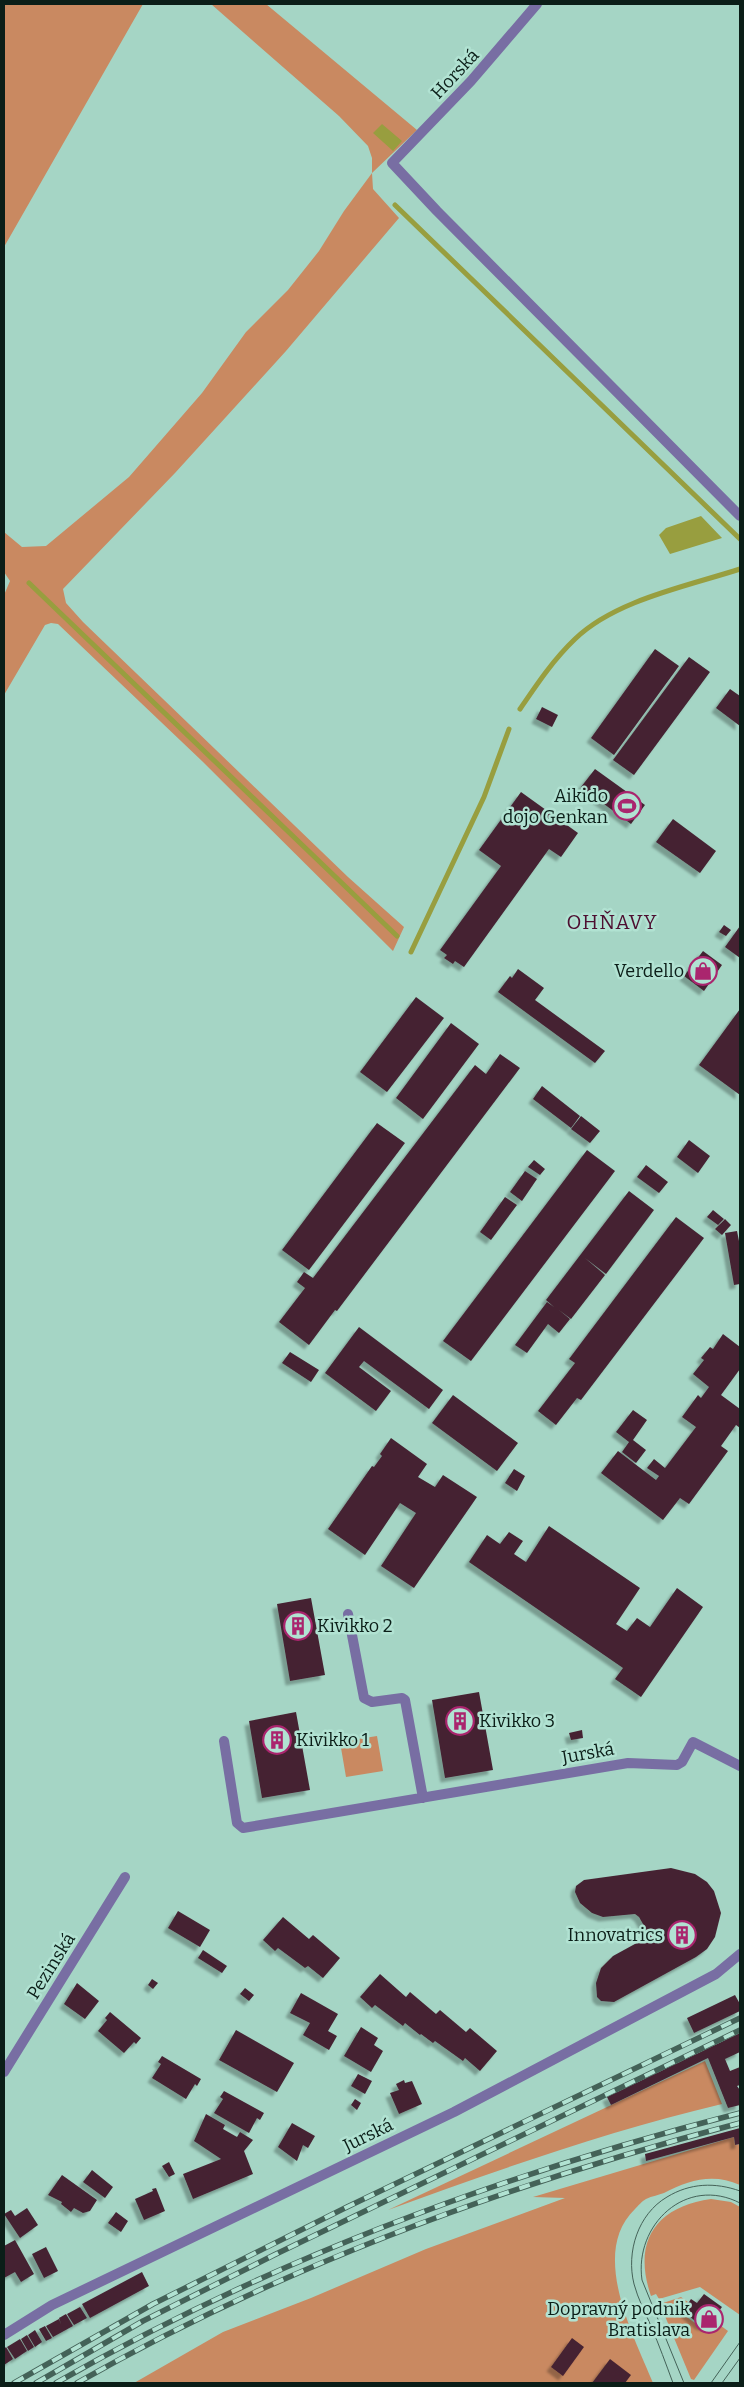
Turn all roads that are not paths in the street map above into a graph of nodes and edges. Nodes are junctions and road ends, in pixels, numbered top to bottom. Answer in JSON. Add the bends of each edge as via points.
{"nodes":[{"id":1,"x":537,"y":4,"type":"edge"},
{"id":2,"x":740,"y":516,"type":"edge"},
{"id":3,"x":348,"y":1614,"type":"dead end"},
{"id":4,"x":224,"y":1741,"type":"dead end"},
{"id":5,"x":740,"y":1766,"type":"edge"},
{"id":6,"x":423,"y":1798,"type":"junction"},
{"id":7,"x":125,"y":1877,"type":"dead end"},
{"id":8,"x":740,"y":1954,"type":"edge"},
{"id":9,"x":4,"y":2072,"type":"edge"},
{"id":10,"x":4,"y":2335,"type":"edge"}],
"edges":[{"from":1,"to":2,"type":"street","name":"Horská","via":[[471,81],[392,163]]},
{"from":3,"to":6,"type":"street","via":[[364,1698],[372,1702],[405,1700]]},
{"from":4,"to":6,"type":"street","name":"Jurská","via":[[237,1823],[243,1828]]},
{"from":5,"to":6,"type":"street","name":"Jurská","via":[[693,1742],[682,1762],[675,1766],[628,1763]]},
{"from":7,"to":9,"type":"street","name":"Pezinská"},
{"from":8,"to":10,"type":"street","name":"Jurská","via":[[716,1974],[454,2112],[52,2305]]}]}
